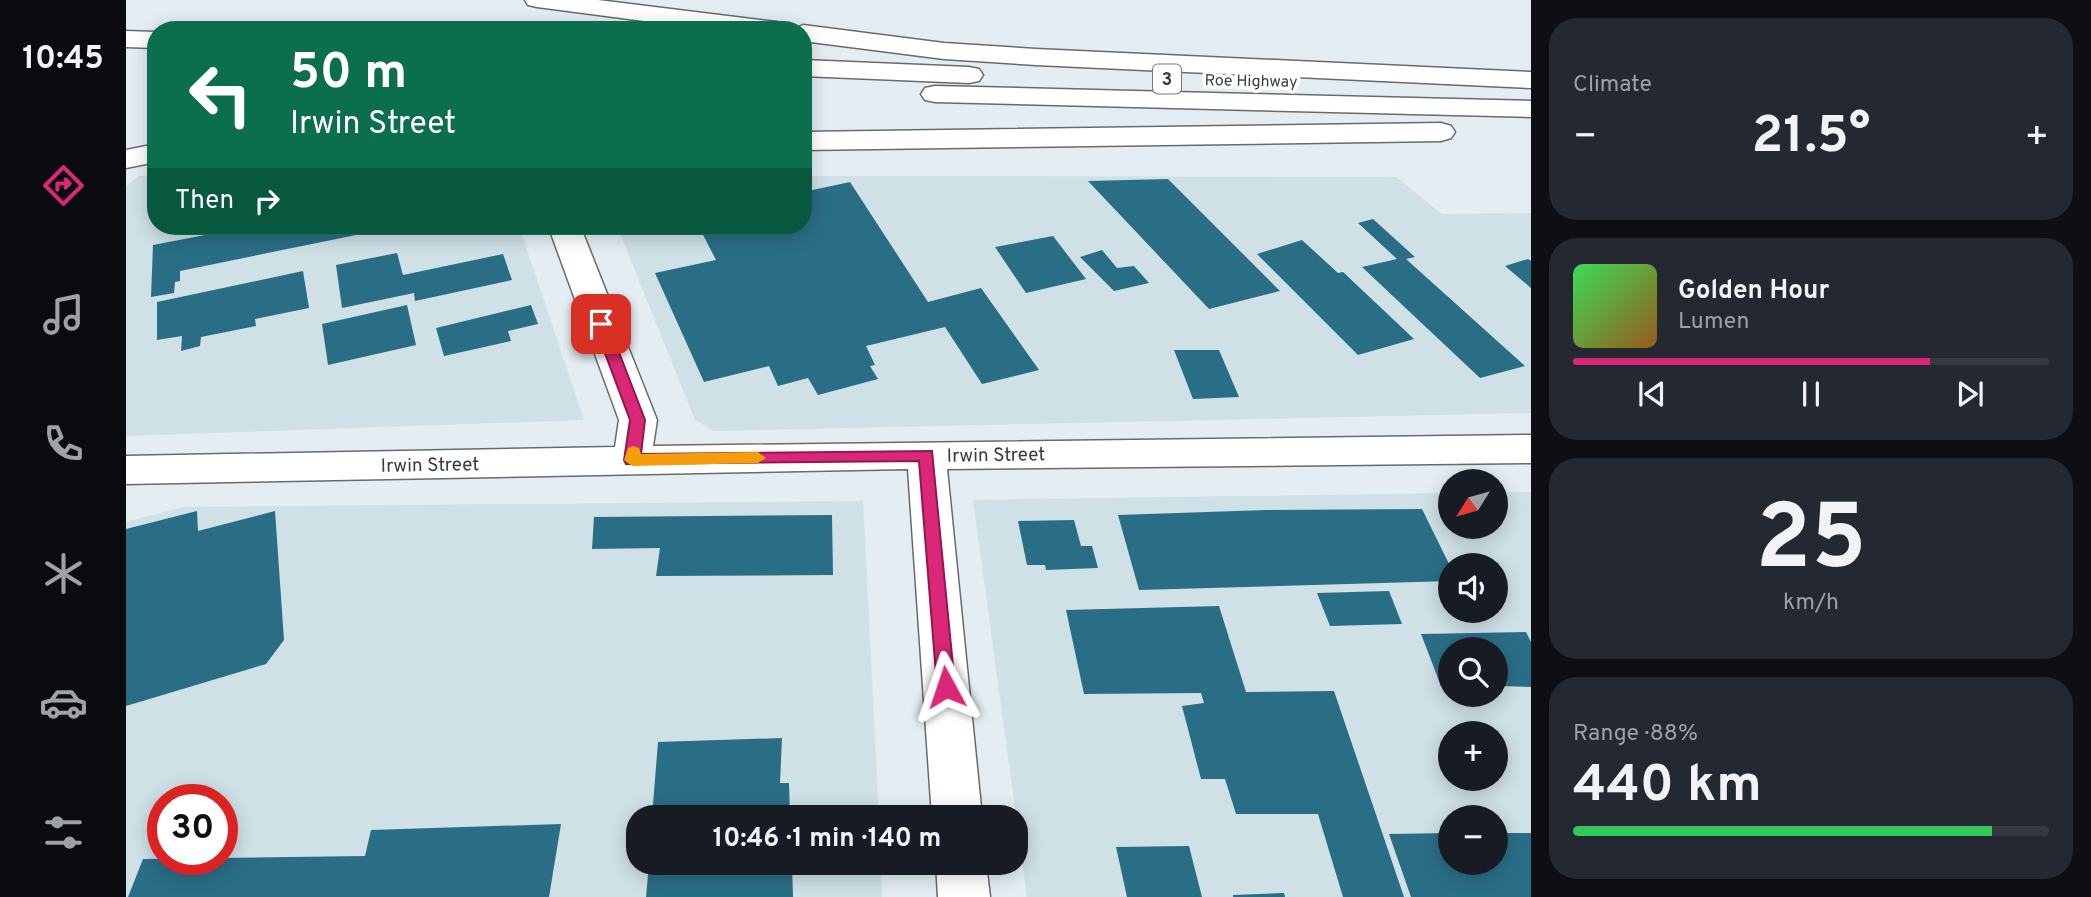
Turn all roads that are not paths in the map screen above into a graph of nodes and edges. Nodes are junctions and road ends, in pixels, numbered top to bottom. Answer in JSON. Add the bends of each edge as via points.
{"nodes":[{"id":1,"x":537,"y":0,"type":"edge"},
{"id":2,"x":706,"y":21,"type":"edge"},
{"id":3,"x":812,"y":34,"type":"edge"},
{"id":4,"x":126,"y":39,"type":"edge"},
{"id":5,"x":147,"y":40,"type":"edge"},
{"id":6,"x":812,"y":69,"type":"edge"},
{"id":7,"x":1531,"y":82,"type":"edge"},
{"id":8,"x":812,"y":91,"type":"edge"},
{"id":9,"x":1531,"y":109,"type":"edge"},
{"id":10,"x":1531,"y":131,"type":"edge"},
{"id":11,"x":812,"y":141,"type":"edge"},
{"id":12,"x":147,"y":143,"type":"edge"},
{"id":13,"x":126,"y":144,"type":"edge"},
{"id":14,"x":147,"y":155,"type":"edge"},
{"id":15,"x":126,"y":159,"type":"edge"},
{"id":16,"x":568,"y":235,"type":"edge"},
{"id":17,"x":1531,"y":449,"type":"edge"},
{"id":18,"x":926,"y":455,"type":"junction"},
{"id":19,"x":632,"y":460,"type":"junction"},
{"id":20,"x":126,"y":470,"type":"edge"},
{"id":21,"x":956,"y":805,"type":"edge"},
{"id":22,"x":962,"y":875,"type":"edge"},
{"id":23,"x":964,"y":897,"type":"edge"}],
"edges":[{"from":1,"to":2,"type":"main road"},
{"from":3,"to":7,"type":"main road","via":[[944,51]]},
{"from":4,"to":5,"type":"main road"},
{"from":6,"to":7,"type":"main road","name":"Roe Highway","number":"3","via":[[919,75]]},
{"from":8,"to":9,"type":"main road","name":"Roe Highway","number":"3"},
{"from":10,"to":11,"type":"main road"},
{"from":12,"to":13,"type":"main road"},
{"from":14,"to":15,"type":"main road"},
{"from":16,"to":19,"type":"main road","via":[[638,420]]},
{"from":17,"to":18,"type":"main road","name":"Irwin Street"},
{"from":18,"to":19,"type":"main road","name":"Irwin Street"},
{"from":18,"to":21,"type":"main road"},
{"from":19,"to":20,"type":"main road","name":"Irwin Street"},
{"from":22,"to":23,"type":"main road"}]}
